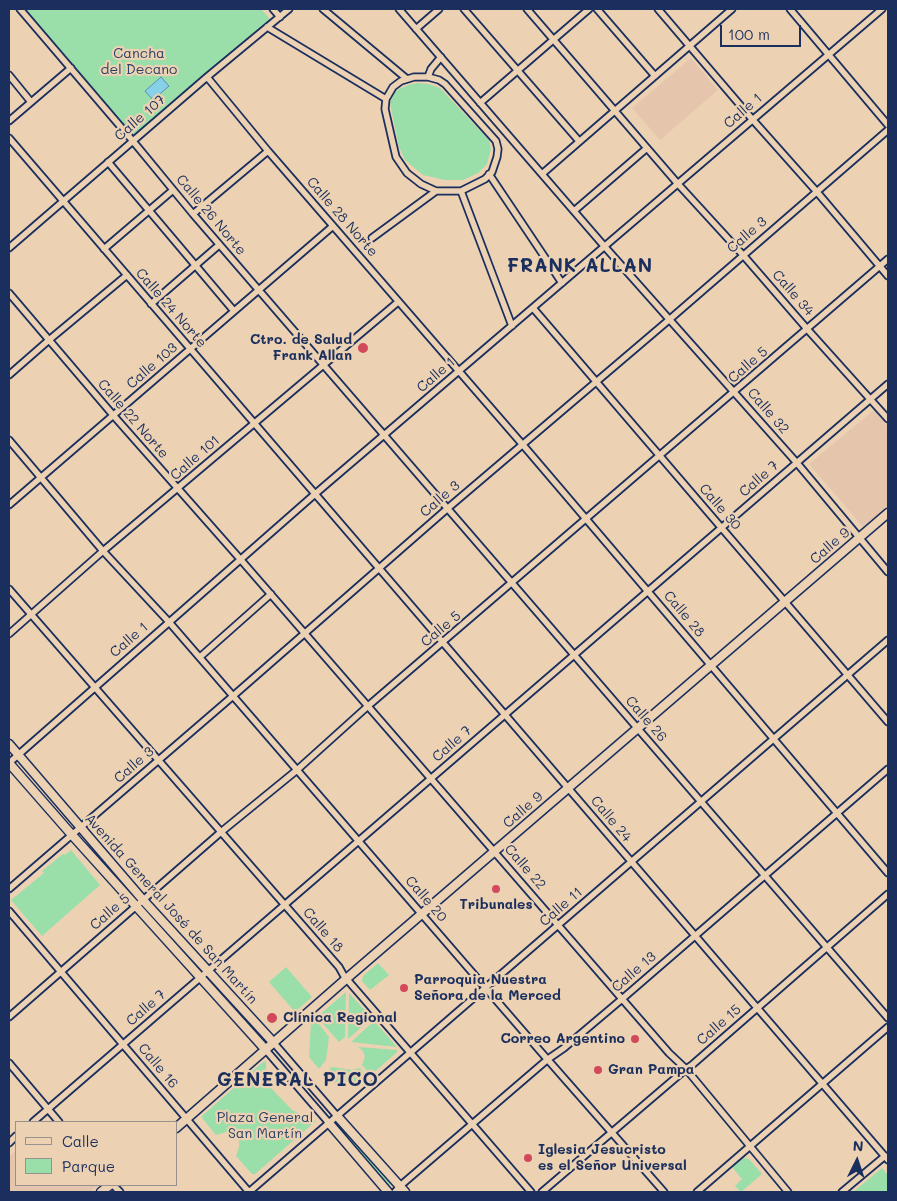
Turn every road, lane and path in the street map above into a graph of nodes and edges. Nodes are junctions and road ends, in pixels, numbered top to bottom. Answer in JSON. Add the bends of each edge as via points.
{"nodes":[{"id":1,"x":20,"y":9,"type":"edge"},
{"id":2,"x":273,"y":9,"type":"edge"},
{"id":3,"x":290,"y":9,"type":"edge"},
{"id":4,"x":323,"y":9,"type":"edge"},
{"id":5,"x":399,"y":9,"type":"edge"},
{"id":6,"x":439,"y":9,"type":"edge"},
{"id":7,"x":464,"y":9,"type":"edge"},
{"id":8,"x":527,"y":9,"type":"edge"},
{"id":9,"x":589,"y":9,"type":"edge"},
{"id":10,"x":597,"y":9,"type":"edge"},
{"id":11,"x":658,"y":9,"type":"edge"},
{"id":12,"x":732,"y":9,"type":"edge"},
{"id":13,"x":790,"y":9,"type":"edge"},
{"id":14,"x":882,"y":9,"type":"edge"},
{"id":15,"x":280,"y":17,"type":"junction"},
{"id":16,"x":267,"y":27,"type":"junction"},
{"id":17,"x":416,"y":29,"type":"junction"},
{"id":18,"x":554,"y":40,"type":"junction"},
{"id":19,"x":690,"y":46,"type":"junction"},
{"id":20,"x":828,"y":54,"type":"junction"},
{"id":21,"x":441,"y":57,"type":"junction"},
{"id":22,"x":70,"y":68,"type":"junction"},
{"id":23,"x":518,"y":70,"type":"junction"},
{"id":24,"x":9,"y":75,"type":"edge"},
{"id":25,"x":655,"y":76,"type":"junction"},
{"id":26,"x":207,"y":77,"type":"junction"},
{"id":27,"x":428,"y":77,"type":"junction"},
{"id":28,"x":408,"y":79,"type":"junction"},
{"id":29,"x":386,"y":99,"type":"junction"},
{"id":30,"x":31,"y":102,"type":"junction"},
{"id":31,"x":480,"y":103,"type":"junction"},
{"id":32,"x":615,"y":111,"type":"junction"},
{"id":33,"x":752,"y":119,"type":"junction"},
{"id":34,"x":9,"y":121,"type":"edge"},
{"id":35,"x":888,"y":125,"type":"edge"},
{"id":36,"x":888,"y":130,"type":"edge"},
{"id":37,"x":9,"y":138,"type":"edge"},
{"id":38,"x":132,"y":140,"type":"junction"},
{"id":39,"x":579,"y":141,"type":"junction"},
{"id":40,"x":647,"y":148,"type":"junction"},
{"id":41,"x":268,"y":151,"type":"junction"},
{"id":42,"x":108,"y":162,"type":"junction"},
{"id":43,"x":490,"y":174,"type":"junction"},
{"id":44,"x":542,"y":174,"type":"junction"},
{"id":45,"x":678,"y":184,"type":"junction"},
{"id":46,"x":173,"y":190,"type":"junction"},
{"id":47,"x":436,"y":191,"type":"junction"},
{"id":48,"x":461,"y":191,"type":"junction"},
{"id":49,"x":817,"y":192,"type":"junction"},
{"id":50,"x":62,"y":201,"type":"junction"},
{"id":51,"x":149,"y":211,"type":"junction"},
{"id":52,"x":574,"y":211,"type":"junction"},
{"id":53,"x":193,"y":214,"type":"junction"},
{"id":54,"x":333,"y":226,"type":"junction"},
{"id":55,"x":372,"y":238,"type":"dead end"},
{"id":56,"x":220,"y":245,"type":"junction"},
{"id":57,"x":605,"y":246,"type":"junction"},
{"id":58,"x":9,"y":248,"type":"edge"},
{"id":59,"x":104,"y":249,"type":"junction"},
{"id":60,"x":744,"y":255,"type":"junction"},
{"id":61,"x":888,"y":259,"type":"edge"},
{"id":62,"x":196,"y":266,"type":"junction"},
{"id":63,"x":880,"y":266,"type":"junction"},
{"id":64,"x":127,"y":276,"type":"junction"},
{"id":65,"x":888,"y":276,"type":"edge"},
{"id":66,"x":562,"y":283,"type":"junction"},
{"id":67,"x":259,"y":290,"type":"junction"},
{"id":68,"x":9,"y":293,"type":"edge"},
{"id":69,"x":398,"y":302,"type":"junction"},
{"id":70,"x":151,"y":304,"type":"junction"},
{"id":71,"x":533,"y":308,"type":"junction"},
{"id":72,"x":234,"y":311,"type":"junction"},
{"id":73,"x":670,"y":319,"type":"junction"},
{"id":74,"x":512,"y":326,"type":"junction"},
{"id":75,"x":808,"y":330,"type":"junction"},
{"id":76,"x":49,"y":340,"type":"junction"},
{"id":77,"x":190,"y":349,"type":"junction"},
{"id":78,"x":324,"y":365,"type":"junction"},
{"id":79,"x":459,"y":372,"type":"junction"},
{"id":80,"x":9,"y":375,"type":"edge"},
{"id":81,"x":597,"y":382,"type":"junction"},
{"id":82,"x":888,"y":384,"type":"edge"},
{"id":83,"x":735,"y":392,"type":"junction"},
{"id":84,"x":871,"y":399,"type":"junction"},
{"id":85,"x":113,"y":415,"type":"junction"},
{"id":86,"x":888,"y":419,"type":"edge"},
{"id":87,"x":254,"y":423,"type":"junction"},
{"id":88,"x":385,"y":436,"type":"junction"},
{"id":89,"x":9,"y":440,"type":"edge"},
{"id":90,"x":523,"y":445,"type":"junction"},
{"id":91,"x":660,"y":456,"type":"junction"},
{"id":92,"x":797,"y":463,"type":"junction"},
{"id":93,"x":41,"y":478,"type":"junction"},
{"id":94,"x":178,"y":490,"type":"junction"},
{"id":95,"x":315,"y":494,"type":"junction"},
{"id":96,"x":9,"y":505,"type":"edge"},
{"id":97,"x":448,"y":508,"type":"junction"},
{"id":98,"x":888,"y":513,"type":"edge"},
{"id":99,"x":586,"y":520,"type":"junction"},
{"id":100,"x":721,"y":528,"type":"junction"},
{"id":101,"x":859,"y":537,"type":"junction"},
{"id":102,"x":103,"y":551,"type":"junction"},
{"id":103,"x":241,"y":560,"type":"junction"},
{"id":104,"x":379,"y":568,"type":"junction"},
{"id":105,"x":888,"y":572,"type":"edge"},
{"id":106,"x":513,"y":584,"type":"junction"},
{"id":107,"x":9,"y":589,"type":"edge"},
{"id":108,"x":648,"y":591,"type":"junction"},
{"id":109,"x":271,"y":594,"type":"junction"},
{"id":110,"x":784,"y":602,"type":"junction"},
{"id":111,"x":31,"y":614,"type":"junction"},
{"id":112,"x":169,"y":622,"type":"junction"},
{"id":113,"x":305,"y":633,"type":"junction"},
{"id":114,"x":9,"y":634,"type":"edge"},
{"id":115,"x":888,"y":640,"type":"edge"},
{"id":116,"x":444,"y":643,"type":"junction"},
{"id":117,"x":575,"y":654,"type":"junction"},
{"id":118,"x":200,"y":657,"type":"junction"},
{"id":119,"x":710,"y":666,"type":"junction"},
{"id":120,"x":848,"y":675,"type":"junction"},
{"id":121,"x":94,"y":687,"type":"junction"},
{"id":122,"x":233,"y":696,"type":"junction"},
{"id":123,"x":368,"y":706,"type":"junction"},
{"id":124,"x":505,"y":714,"type":"junction"},
{"id":125,"x":888,"y":722,"type":"edge"},
{"id":126,"x":638,"y":728,"type":"junction"},
{"id":127,"x":774,"y":739,"type":"junction"},
{"id":128,"x":9,"y":744,"type":"edge"},
{"id":129,"x":18,"y":755,"type":"junction"},
{"id":130,"x":158,"y":760,"type":"junction"},
{"id":131,"x":9,"y":763,"type":"edge"},
{"id":132,"x":888,"y":769,"type":"edge"},
{"id":133,"x":297,"y":770,"type":"junction"},
{"id":134,"x":431,"y":778,"type":"junction"},
{"id":135,"x":568,"y":787,"type":"junction"},
{"id":136,"x":701,"y":802,"type":"junction"},
{"id":137,"x":837,"y":813,"type":"junction"},
{"id":138,"x":81,"y":827,"type":"junction"},
{"id":139,"x":221,"y":832,"type":"junction"},
{"id":140,"x":72,"y":835,"type":"junction"},
{"id":141,"x":359,"y":841,"type":"junction"},
{"id":142,"x":495,"y":851,"type":"junction"},
{"id":143,"x":632,"y":862,"type":"junction"},
{"id":144,"x":888,"y":873,"type":"edge"},
{"id":145,"x":765,"y":875,"type":"junction"},
{"id":146,"x":9,"y":888,"type":"edge"},
{"id":147,"x":888,"y":894,"type":"edge"},
{"id":148,"x":143,"y":900,"type":"junction"},
{"id":149,"x":284,"y":905,"type":"junction"},
{"id":150,"x":136,"y":906,"type":"junction"},
{"id":151,"x":9,"y":911,"type":"edge"},
{"id":152,"x":422,"y":914,"type":"junction"},
{"id":153,"x":559,"y":925,"type":"junction"},
{"id":154,"x":695,"y":936,"type":"junction"},
{"id":155,"x":827,"y":947,"type":"junction"},
{"id":156,"x":208,"y":971,"type":"junction"},
{"id":157,"x":60,"y":972,"type":"junction"},
{"id":158,"x":200,"y":979,"type":"junction"},
{"id":159,"x":346,"y":979,"type":"junction"},
{"id":160,"x":486,"y":988,"type":"junction"},
{"id":161,"x":622,"y":998,"type":"junction"},
{"id":162,"x":757,"y":1008,"type":"junction"},
{"id":163,"x":9,"y":1017,"type":"edge"},
{"id":164,"x":888,"y":1018,"type":"edge"},
{"id":165,"x":888,"y":1027,"type":"edge"},
{"id":166,"x":273,"y":1042,"type":"junction"},
{"id":167,"x":124,"y":1044,"type":"junction"},
{"id":168,"x":265,"y":1050,"type":"junction"},
{"id":169,"x":410,"y":1053,"type":"junction"},
{"id":170,"x":548,"y":1059,"type":"junction"},
{"id":171,"x":9,"y":1063,"type":"edge"},
{"id":172,"x":686,"y":1069,"type":"junction"},
{"id":173,"x":822,"y":1083,"type":"junction"},
{"id":174,"x":48,"y":1109,"type":"junction"},
{"id":175,"x":338,"y":1116,"type":"junction"},
{"id":176,"x":186,"y":1119,"type":"junction"},
{"id":177,"x":34,"y":1121,"type":"edge"},
{"id":178,"x":58,"y":1121,"type":"edge"},
{"id":179,"x":329,"y":1123,"type":"junction"},
{"id":180,"x":472,"y":1124,"type":"junction"},
{"id":181,"x":178,"y":1126,"type":"edge"},
{"id":182,"x":612,"y":1132,"type":"junction"},
{"id":183,"x":751,"y":1146,"type":"junction"},
{"id":184,"x":886,"y":1158,"type":"edge"},
{"id":185,"x":400,"y":1190,"type":"edge"},
{"id":186,"x":249,"y":1192,"type":"edge"},
{"id":187,"x":388,"y":1192,"type":"edge"},
{"id":188,"x":531,"y":1192,"type":"edge"},
{"id":189,"x":542,"y":1192,"type":"edge"},
{"id":190,"x":664,"y":1192,"type":"edge"},
{"id":191,"x":697,"y":1192,"type":"edge"},
{"id":192,"x":788,"y":1192,"type":"edge"},
{"id":193,"x":842,"y":1192,"type":"edge"}],
"edges":[{"from":1,"to":22,"type":"street","name":"Calle 26 Norte"},
{"from":2,"to":15,"type":"street"},
{"from":3,"to":15,"type":"street","name":"Calle 107"},
{"from":4,"to":28,"type":"street"},
{"from":5,"to":17,"type":"street","name":"Calle 32"},
{"from":6,"to":17,"type":"street"},
{"from":7,"to":23,"type":"street"},
{"from":8,"to":18,"type":"street","name":"Calle 34"},
{"from":9,"to":18,"type":"street"},
{"from":10,"to":25,"type":"street"},
{"from":11,"to":19,"type":"street"},
{"from":12,"to":19,"type":"street"},
{"from":13,"to":20,"type":"street"},
{"from":14,"to":20,"type":"street","name":"Calle 1"},
{"from":15,"to":16,"type":"street","name":"Calle 107"},
{"from":16,"to":26,"type":"street","name":"Calle 107"},
{"from":16,"to":29,"type":"street"},
{"from":17,"to":21,"type":"street","name":"Calle 32"},
{"from":18,"to":23,"type":"street"},
{"from":18,"to":32,"type":"street","name":"Calle 34"},
{"from":19,"to":25,"type":"street"},
{"from":19,"to":33,"type":"street"},
{"from":20,"to":33,"type":"street","name":"Calle 1"},
{"from":20,"to":35,"type":"street"},
{"from":21,"to":27,"type":"street"},
{"from":21,"to":31,"type":"street","name":"Calle 32"},
{"from":22,"to":30,"type":"street"},
{"from":22,"to":38,"type":"street","name":"Calle 26 Norte"},
{"from":23,"to":31,"type":"street"},
{"from":23,"to":39,"type":"street"},
{"from":24,"to":30,"type":"street"},
{"from":25,"to":32,"type":"street"},
{"from":26,"to":38,"type":"street","name":"Calle 107"},
{"from":26,"to":41,"type":"street","name":"Calle 28 Norte"},
{"from":27,"to":28,"type":"street"},
{"from":27,"to":43,"type":"street","via":[[445,84],[496,141],[497,157]]},
{"from":28,"to":29,"type":"street","via":[[393,87]]},
{"from":29,"to":47,"type":"street","via":[[385,109],[396,157],[407,173]]},
{"from":30,"to":34,"type":"street"},
{"from":31,"to":44,"type":"street","name":"Calle 32"},
{"from":32,"to":39,"type":"street"},
{"from":32,"to":40,"type":"street","name":"Calle 34"},
{"from":33,"to":45,"type":"street","name":"Calle 1"},
{"from":33,"to":49,"type":"street"},
{"from":36,"to":49,"type":"street","name":"Calle 3"},
{"from":37,"to":50,"type":"street","name":"Calle 24 Norte"},
{"from":38,"to":42,"type":"street","name":"Calle 107"},
{"from":38,"to":46,"type":"street","name":"Calle 26 Norte"},
{"from":39,"to":44,"type":"street"},
{"from":40,"to":45,"type":"street","name":"Calle 34"},
{"from":40,"to":52,"type":"street"},
{"from":41,"to":53,"type":"street"},
{"from":41,"to":54,"type":"street","name":"Calle 28 Norte"},
{"from":42,"to":50,"type":"street","name":"Calle 107"},
{"from":42,"to":51,"type":"street"},
{"from":43,"to":48,"type":"street"},
{"from":43,"to":66,"type":"street"},
{"from":44,"to":52,"type":"street","name":"Calle 32"},
{"from":45,"to":57,"type":"street","name":"Calle 1"},
{"from":45,"to":60,"type":"street","name":"Calle 34"},
{"from":46,"to":51,"type":"street"},
{"from":46,"to":53,"type":"street","name":"Calle 26 Norte"},
{"from":47,"to":48,"type":"street"},
{"from":47,"to":55,"type":"street"},
{"from":48,"to":74,"type":"street"},
{"from":49,"to":60,"type":"street","name":"Calle 3"},
{"from":49,"to":63,"type":"street"},
{"from":50,"to":58,"type":"street","name":"Calle 107"},
{"from":50,"to":59,"type":"street","name":"Calle 24 Norte"},
{"from":51,"to":59,"type":"street"},
{"from":51,"to":62,"type":"street"},
{"from":52,"to":57,"type":"street","name":"Calle 32"},
{"from":53,"to":56,"type":"street","name":"Calle 26 Norte"},
{"from":54,"to":67,"type":"street","name":"Calle 103"},
{"from":54,"to":69,"type":"street","name":"Calle 28 Norte"},
{"from":56,"to":62,"type":"street"},
{"from":56,"to":67,"type":"street","name":"Calle 26 Norte"},
{"from":57,"to":66,"type":"street","name":"Calle 1"},
{"from":57,"to":73,"type":"street","name":"Calle 32"},
{"from":59,"to":64,"type":"street","name":"Calle 24 Norte"},
{"from":60,"to":73,"type":"street","name":"Calle 3"},
{"from":60,"to":75,"type":"street","name":"Calle 34"},
{"from":61,"to":63,"type":"street","name":"Calle 5"},
{"from":62,"to":70,"type":"street"},
{"from":62,"to":72,"type":"street"},
{"from":63,"to":65,"type":"street"},
{"from":63,"to":75,"type":"street","name":"Calle 5"},
{"from":64,"to":70,"type":"street","name":"Calle 24 Norte"},
{"from":64,"to":76,"type":"street"},
{"from":66,"to":71,"type":"street","name":"Calle 1"},
{"from":67,"to":72,"type":"street","name":"Calle 103"},
{"from":67,"to":78,"type":"street","name":"Calle 26 Norte"},
{"from":68,"to":76,"type":"street","name":"Calle 22 Norte"},
{"from":69,"to":78,"type":"street","name":"Calle 101"},
{"from":69,"to":79,"type":"street","name":"Calle 28 Norte"},
{"from":70,"to":77,"type":"street","name":"Calle 24 Norte"},
{"from":71,"to":74,"type":"street","name":"Calle 1"},
{"from":71,"to":81,"type":"street","name":"Calle 30"},
{"from":72,"to":77,"type":"street","name":"Calle 103"},
{"from":73,"to":81,"type":"street","name":"Calle 3"},
{"from":73,"to":83,"type":"street","name":"Calle 32"},
{"from":74,"to":79,"type":"street","name":"Calle 1"},
{"from":75,"to":83,"type":"street","name":"Calle 5"},
{"from":75,"to":84,"type":"street","name":"Calle 34"},
{"from":76,"to":80,"type":"street"},
{"from":76,"to":85,"type":"street","name":"Calle 22 Norte"},
{"from":77,"to":85,"type":"street","name":"Calle 103"},
{"from":77,"to":87,"type":"street","name":"Calle 24 Norte"},
{"from":78,"to":87,"type":"street","name":"Calle 101"},
{"from":78,"to":88,"type":"street","name":"Calle 26 Norte"},
{"from":79,"to":88,"type":"street","name":"Calle 1"},
{"from":79,"to":90,"type":"street","name":"Calle 28"},
{"from":81,"to":90,"type":"street","name":"Calle 3"},
{"from":81,"to":91,"type":"street","name":"Calle 30"},
{"from":82,"to":84,"type":"street","name":"Calle 7"},
{"from":83,"to":91,"type":"street","name":"Calle 5"},
{"from":83,"to":92,"type":"street","name":"Calle 32"},
{"from":84,"to":86,"type":"street","name":"Calle 34"},
{"from":84,"to":92,"type":"street","name":"Calle 7"},
{"from":85,"to":93,"type":"street","name":"Calle 103"},
{"from":85,"to":94,"type":"street","name":"Calle 22 Norte"},
{"from":87,"to":94,"type":"street","name":"Calle 101"},
{"from":87,"to":95,"type":"street","name":"Calle 24 Norte"},
{"from":88,"to":95,"type":"street","name":"Calle 1"},
{"from":88,"to":97,"type":"street","name":"Calle 26"},
{"from":89,"to":93,"type":"street","name":"Calle 20"},
{"from":90,"to":97,"type":"street","name":"Calle 3"},
{"from":90,"to":99,"type":"street","name":"Calle 28"},
{"from":91,"to":99,"type":"street","name":"Calle 5"},
{"from":91,"to":100,"type":"street","name":"Calle 30"},
{"from":92,"to":100,"type":"street","name":"Calle 7"},
{"from":92,"to":101,"type":"street","name":"Calle 32"},
{"from":93,"to":96,"type":"street","name":"Calle 103"},
{"from":93,"to":102,"type":"street","name":"Calle 20"},
{"from":94,"to":102,"type":"street","name":"Calle 101"},
{"from":94,"to":103,"type":"street","name":"Calle 22 Norte"},
{"from":95,"to":103,"type":"street","name":"Calle 1"},
{"from":95,"to":104,"type":"street","name":"Calle 24"},
{"from":97,"to":104,"type":"street","name":"Calle 3"},
{"from":97,"to":106,"type":"street","name":"Calle 26"},
{"from":98,"to":101,"type":"main road","name":"Calle 9"},
{"from":99,"to":106,"type":"street","name":"Calle 5"},
{"from":99,"to":108,"type":"street","name":"Calle 28"},
{"from":100,"to":108,"type":"street","name":"Calle 7"},
{"from":100,"to":110,"type":"street","name":"Calle 30"},
{"from":101,"to":105,"type":"street","name":"Calle 32"},
{"from":101,"to":110,"type":"main road","name":"Calle 9"},
{"from":102,"to":111,"type":"street","name":"Calle 101"},
{"from":102,"to":112,"type":"street","name":"Calle 20"},
{"from":103,"to":109,"type":"street","name":"Calle 22"},
{"from":103,"to":112,"type":"street","name":"Calle 1"},
{"from":104,"to":113,"type":"street","name":"Calle 3"},
{"from":104,"to":116,"type":"street","name":"Calle 24"},
{"from":106,"to":116,"type":"street","name":"Calle 5"},
{"from":106,"to":117,"type":"street","name":"Calle 26"},
{"from":107,"to":111,"type":"street","name":"Calle 18"},
{"from":108,"to":117,"type":"street","name":"Calle 7"},
{"from":108,"to":119,"type":"street","name":"Calle 28"},
{"from":109,"to":113,"type":"street","name":"Calle 22"},
{"from":109,"to":118,"type":"street"},
{"from":110,"to":119,"type":"main road","name":"Calle 9"},
{"from":110,"to":120,"type":"street","name":"Calle 30"},
{"from":111,"to":114,"type":"street","name":"Calle 101"},
{"from":111,"to":121,"type":"street","name":"Calle 18"},
{"from":112,"to":118,"type":"street","name":"Calle 20"},
{"from":112,"to":121,"type":"street","name":"Calle 1"},
{"from":113,"to":122,"type":"street","name":"Calle 3"},
{"from":113,"to":123,"type":"street","name":"Calle 22"},
{"from":115,"to":120,"type":"street","name":"Calle 11"},
{"from":116,"to":123,"type":"street","name":"Calle 5"},
{"from":116,"to":124,"type":"street","name":"Calle 24"},
{"from":117,"to":124,"type":"street","name":"Calle 7"},
{"from":117,"to":126,"type":"street","name":"Calle 26"},
{"from":118,"to":122,"type":"street","name":"Calle 20"},
{"from":119,"to":126,"type":"main road","name":"Calle 9"},
{"from":119,"to":127,"type":"street","name":"Calle 28"},
{"from":120,"to":125,"type":"street","name":"Calle 30"},
{"from":120,"to":127,"type":"street","name":"Calle 11"},
{"from":121,"to":129,"type":"street","name":"Calle 1"},
{"from":121,"to":130,"type":"street","name":"Calle 18"},
{"from":122,"to":130,"type":"street","name":"Calle 3"},
{"from":122,"to":133,"type":"street","name":"Calle 20"},
{"from":123,"to":133,"type":"street","name":"Calle 5"},
{"from":123,"to":134,"type":"street","name":"Calle 22"},
{"from":124,"to":134,"type":"street","name":"Calle 7"},
{"from":124,"to":135,"type":"street","name":"Calle 24"},
{"from":126,"to":135,"type":"main road","name":"Calle 9"},
{"from":126,"to":136,"type":"street","name":"Calle 26"},
{"from":127,"to":136,"type":"street","name":"Calle 11"},
{"from":127,"to":137,"type":"street","name":"Calle 28"},
{"from":128,"to":129,"type":"main road","name":"Avenida General José de San Martín"},
{"from":129,"to":131,"type":"street","name":"Calle 1"},
{"from":129,"to":138,"type":"main road","name":"Avenida General José de San Martín"},
{"from":130,"to":138,"type":"street","name":"Calle 3"},
{"from":130,"to":139,"type":"street","name":"Calle 18"},
{"from":131,"to":140,"type":"main road","name":"Avenida General José de San Martín"},
{"from":132,"to":137,"type":"street","name":"Calle 13"},
{"from":133,"to":139,"type":"street","name":"Calle 5"},
{"from":133,"to":141,"type":"street","name":"Calle 20"},
{"from":134,"to":141,"type":"street","name":"Calle 7"},
{"from":134,"to":142,"type":"street","name":"Calle 22"},
{"from":135,"to":142,"type":"main road","name":"Calle 9"},
{"from":135,"to":143,"type":"street","name":"Calle 24"},
{"from":136,"to":143,"type":"street","name":"Calle 11"},
{"from":136,"to":145,"type":"street","name":"Calle 26"},
{"from":137,"to":144,"type":"street","name":"Calle 28"},
{"from":137,"to":145,"type":"street","name":"Calle 13"},
{"from":138,"to":140,"type":"street","name":"Calle 3"},
{"from":138,"to":148,"type":"main road","name":"Avenida General José de San Martín"},
{"from":139,"to":148,"type":"street","name":"Calle 5"},
{"from":139,"to":149,"type":"street","name":"Calle 18"},
{"from":140,"to":146,"type":"street","name":"Calle 3"},
{"from":140,"to":150,"type":"main road","name":"Avenida General José de San Martín"},
{"from":141,"to":149,"type":"street","name":"Calle 7"},
{"from":141,"to":152,"type":"street","name":"Calle 20"},
{"from":142,"to":152,"type":"main road","name":"Calle 9"},
{"from":142,"to":153,"type":"street","name":"Calle 22"},
{"from":143,"to":153,"type":"street","name":"Calle 11"},
{"from":143,"to":154,"type":"street","name":"Calle 24"},
{"from":145,"to":154,"type":"street","name":"Calle 13"},
{"from":145,"to":155,"type":"street","name":"Calle 26"},
{"from":147,"to":155,"type":"street","name":"Calle 15"},
{"from":148,"to":150,"type":"street","name":"Calle 5"},
{"from":148,"to":156,"type":"main road","name":"Avenida General José de San Martín"},
{"from":149,"to":156,"type":"street","name":"Calle 7"},
{"from":149,"to":159,"type":"street","name":"Calle 18"},
{"from":150,"to":157,"type":"street","name":"Calle 5"},
{"from":150,"to":158,"type":"main road","name":"Avenida General José de San Martín"},
{"from":151,"to":157,"type":"street","name":"Calle 16"},
{"from":152,"to":159,"type":"main road","name":"Calle 9"},
{"from":152,"to":160,"type":"street","name":"Calle 20"},
{"from":153,"to":160,"type":"street","name":"Calle 11"},
{"from":153,"to":161,"type":"street","name":"Calle 22"},
{"from":154,"to":161,"type":"street","name":"Calle 13"},
{"from":154,"to":162,"type":"street","name":"Calle 24"},
{"from":155,"to":162,"type":"street","name":"Calle 15"},
{"from":155,"to":164,"type":"street","name":"Calle 26"},
{"from":156,"to":158,"type":"street","name":"Calle 7"},
{"from":156,"to":166,"type":"main road","name":"Avenida General José de San Martín"},
{"from":157,"to":163,"type":"street","name":"Calle 5"},
{"from":157,"to":167,"type":"street","name":"Calle 16"},
{"from":158,"to":167,"type":"street","name":"Calle 7"},
{"from":158,"to":168,"type":"main road","name":"Avenida General José de San Martín"},
{"from":159,"to":166,"type":"main road","name":"Calle 9"},
{"from":159,"to":169,"type":"street","name":"Calle 18"},
{"from":160,"to":169,"type":"street","name":"Calle 11"},
{"from":160,"to":170,"type":"street","name":"Calle 20"},
{"from":161,"to":170,"type":"street","name":"Calle 13"},
{"from":161,"to":172,"type":"street","name":"Calle 22"},
{"from":162,"to":172,"type":"street","name":"Calle 15"},
{"from":162,"to":173,"type":"street","name":"Calle 24"},
{"from":165,"to":173,"type":"street"},
{"from":166,"to":168,"type":"main road","name":"Calle 9"},
{"from":166,"to":175,"type":"street","name":"Avenida General José de San Martín"},
{"from":167,"to":174,"type":"street","name":"Calle 7"},
{"from":167,"to":176,"type":"street","name":"Calle 16"},
{"from":168,"to":176,"type":"main road","name":"Calle 9"},
{"from":168,"to":179,"type":"street","name":"Avenida General José de San Martín"},
{"from":169,"to":175,"type":"street","name":"Calle 11"},
{"from":169,"to":180,"type":"street","name":"Calle 18"},
{"from":170,"to":180,"type":"street","name":"Calle 13"},
{"from":170,"to":182,"type":"street","name":"Calle 20"},
{"from":171,"to":174,"type":"street"},
{"from":172,"to":182,"type":"street","name":"Calle 15"},
{"from":172,"to":183,"type":"street","name":"Calle 22"},
{"from":173,"to":183,"type":"street"},
{"from":173,"to":184,"type":"street","name":"Calle 24"},
{"from":174,"to":177,"type":"street","name":"Calle 7"},
{"from":174,"to":178,"type":"street"},
{"from":175,"to":179,"type":"street","name":"Calle 11"},
{"from":175,"to":185,"type":"main road","name":"Avenida General José de San Martín"},
{"from":176,"to":181,"type":"main road","name":"Calle 9"},
{"from":176,"to":186,"type":"street","name":"Calle 16"},
{"from":179,"to":186,"type":"street","name":"Calle 11"},
{"from":179,"to":187,"type":"main road","name":"Avenida General José de San Martín"},
{"from":180,"to":185,"type":"street","name":"Calle 13"},
{"from":180,"to":188,"type":"street","name":"Calle 18"},
{"from":182,"to":189,"type":"street","name":"Calle 15"},
{"from":182,"to":190,"type":"street","name":"Calle 20"},
{"from":183,"to":191,"type":"street"},
{"from":183,"to":192,"type":"street","name":"Calle 22"},
{"from":184,"to":193,"type":"street"}]}
